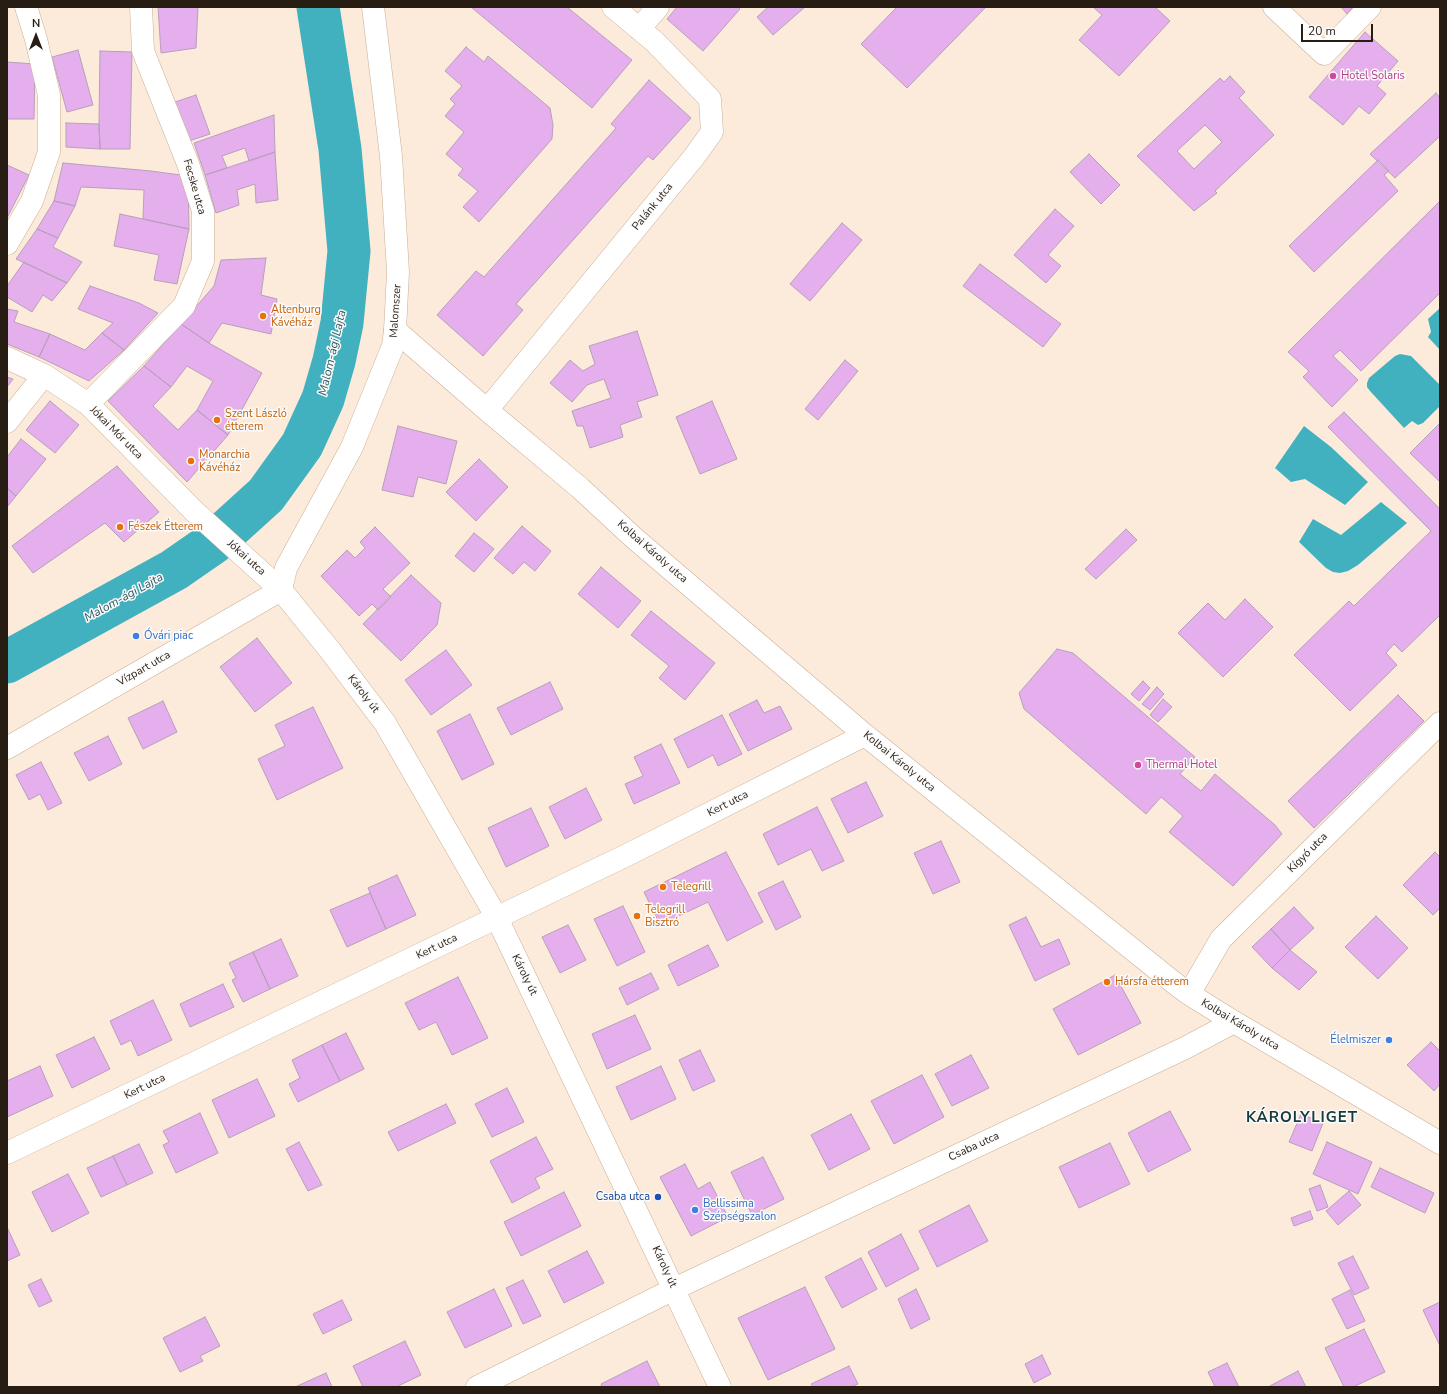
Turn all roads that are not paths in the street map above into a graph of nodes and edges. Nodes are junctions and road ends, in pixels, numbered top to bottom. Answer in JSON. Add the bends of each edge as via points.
{"nodes":[{"id":1,"x":26,"y":7,"type":"edge"},
{"id":2,"x":141,"y":7,"type":"edge"},
{"id":3,"x":373,"y":7,"type":"edge"},
{"id":4,"x":613,"y":7,"type":"edge"},
{"id":5,"x":658,"y":7,"type":"edge"},
{"id":6,"x":1274,"y":7,"type":"edge"},
{"id":7,"x":1370,"y":7,"type":"edge"},
{"id":8,"x":647,"y":36,"type":"junction"},
{"id":9,"x":7,"y":244,"type":"edge"},
{"id":10,"x":395,"y":330,"type":"junction"},
{"id":11,"x":7,"y":358,"type":"edge"},
{"id":12,"x":44,"y":375,"type":"junction"},
{"id":13,"x":88,"y":404,"type":"junction"},
{"id":14,"x":487,"y":410,"type":"junction"},
{"id":15,"x":7,"y":422,"type":"edge"},
{"id":16,"x":211,"y":527,"type":"joint"},
{"id":17,"x":281,"y":590,"type":"junction"},
{"id":18,"x":1440,"y":723,"type":"edge"},
{"id":19,"x":865,"y":735,"type":"junction"},
{"id":20,"x":7,"y":748,"type":"edge"},
{"id":21,"x":497,"y":918,"type":"junction"},
{"id":22,"x":1189,"y":994,"type":"junction"},
{"id":23,"x":1234,"y":1022,"type":"junction"},
{"id":24,"x":1440,"y":1143,"type":"edge"},
{"id":25,"x":7,"y":1153,"type":"edge"},
{"id":26,"x":674,"y":1289,"type":"junction"},
{"id":27,"x":477,"y":1387,"type":"edge"},
{"id":28,"x":720,"y":1387,"type":"edge"}],
"edges":[{"from":1,"to":9,"type":"street","via":[[49,95],[49,152],[32,201]]},
{"from":2,"to":13,"type":"street","name":"Fecske utca","via":[[143,51],[188,164],[202,211],[203,261],[184,306]]},
{"from":3,"to":10,"type":"street","name":"Malomszer","via":[[391,156],[398,272]]},
{"from":4,"to":8,"type":"street","name":"Palánk utca"},
{"from":5,"to":8,"type":"street"},
{"from":6,"to":7,"type":"street","via":[[1324,54]]},
{"from":8,"to":14,"type":"street","name":"Palánk utca","via":[[710,99],[712,132]]},
{"from":10,"to":14,"type":"street","name":"Kolbai Károly utca"},
{"from":10,"to":17,"type":"street","name":"Malomszer","via":[[393,346],[352,447],[286,568]]},
{"from":11,"to":12,"type":"street","name":"Jókai Mór utca"},
{"from":12,"to":13,"type":"street","name":"Jókai Mór utca"},
{"from":12,"to":15,"type":"street"},
{"from":13,"to":16,"type":"street","name":"Jókai Mór utca"},
{"from":14,"to":19,"type":"street","name":"Kolbai Károly utca"},
{"from":16,"to":17,"type":"street","name":"Jókai utca"},
{"from":17,"to":20,"type":"street","name":"Vízpart utca"},
{"from":17,"to":21,"type":"street","name":"Károly út","via":[[385,723]]},
{"from":18,"to":22,"type":"street","name":"Kígyó utca","via":[[1221,939]]},
{"from":19,"to":21,"type":"street","name":"Kert utca"},
{"from":19,"to":22,"type":"street","name":"Kolbai Károly utca"},
{"from":21,"to":25,"type":"street","name":"Kert utca"},
{"from":21,"to":26,"type":"street","name":"Károly út"},
{"from":22,"to":23,"type":"street","name":"Kolbai Károly utca"},
{"from":23,"to":24,"type":"street","name":"Kolbai Károly utca"},
{"from":23,"to":26,"type":"street","name":"Csaba utca","via":[[1185,1048]]},
{"from":26,"to":27,"type":"street","name":"Csaba utca"},
{"from":26,"to":28,"type":"street","name":"Károly út"}]}
